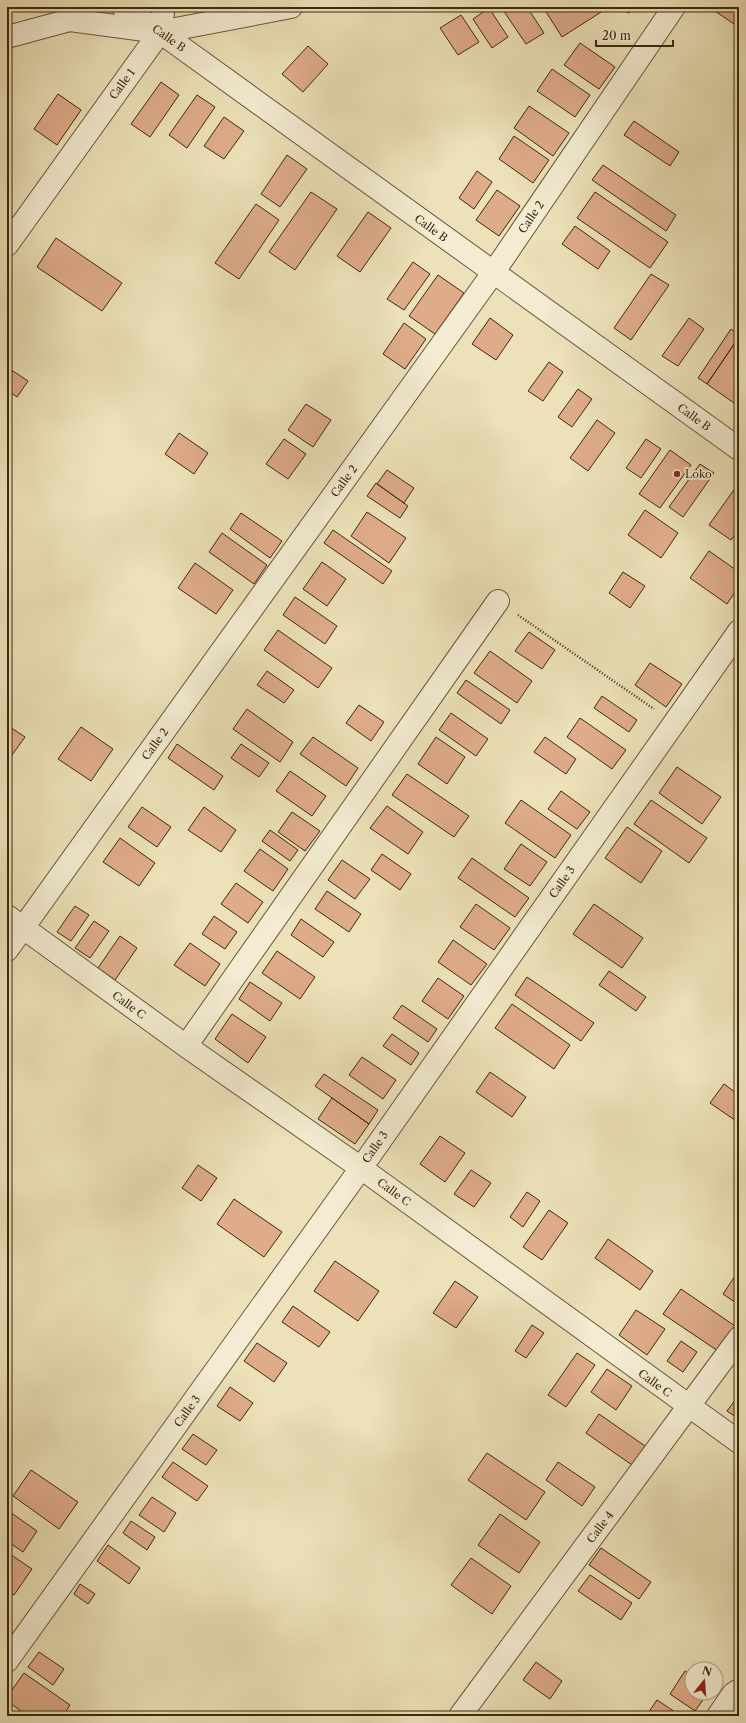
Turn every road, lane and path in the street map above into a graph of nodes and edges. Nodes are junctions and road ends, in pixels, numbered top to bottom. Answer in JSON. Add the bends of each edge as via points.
{"nodes":[{"id":1,"x":49,"y":7,"type":"edge"},
{"id":2,"x":123,"y":7,"type":"edge"},
{"id":3,"x":164,"y":7,"type":"edge"},
{"id":4,"x":291,"y":7,"type":"edge"},
{"id":5,"x":674,"y":7,"type":"edge"},
{"id":6,"x":70,"y":20,"type":"junction"},
{"id":7,"x":160,"y":32,"type":"junction"},
{"id":8,"x":7,"y":37,"type":"edge"},
{"id":9,"x":7,"y":245,"type":"edge"},
{"id":10,"x":493,"y":273,"type":"junction"},
{"id":11,"x":739,"y":450,"type":"edge"},
{"id":12,"x":498,"y":602,"type":"joint"},
{"id":13,"x":739,"y":631,"type":"edge"},
{"id":14,"x":674,"y":723,"type":"junction"},
{"id":15,"x":15,"y":922,"type":"edge"},
{"id":16,"x":7,"y":950,"type":"edge"},
{"id":17,"x":186,"y":1046,"type":"junction"},
{"id":18,"x":361,"y":1168,"type":"junction"},
{"id":19,"x":739,"y":1338,"type":"edge"},
{"id":20,"x":689,"y":1407,"type":"junction"},
{"id":21,"x":739,"y":1442,"type":"edge"},
{"id":22,"x":7,"y":1661,"type":"edge"},
{"id":23,"x":739,"y":1690,"type":"edge"},
{"id":24,"x":460,"y":1716,"type":"edge"},
{"id":25,"x":718,"y":1716,"type":"edge"}],
"edges":[{"from":1,"to":6,"type":"street"},
{"from":2,"to":7,"type":"street","name":"Calle B"},
{"from":3,"to":7,"type":"street"},
{"from":4,"to":7,"type":"street"},
{"from":5,"to":10,"type":"street","name":"Calle 2"},
{"from":6,"to":7,"type":"street"},
{"from":6,"to":8,"type":"street"},
{"from":7,"to":9,"type":"street","name":"Calle 1"},
{"from":7,"to":10,"type":"street","name":"Calle B"},
{"from":10,"to":11,"type":"street","name":"Calle B"},
{"from":10,"to":15,"type":"street","name":"Calle 2"},
{"from":12,"to":14,"type":"path"},
{"from":12,"to":17,"type":"street"},
{"from":13,"to":14,"type":"street","name":"Calle 3"},
{"from":14,"to":18,"type":"street","name":"Calle 3"},
{"from":15,"to":16,"type":"street","name":"Calle 2"},
{"from":15,"to":17,"type":"street","name":"Calle C"},
{"from":17,"to":18,"type":"street","name":"Calle C"},
{"from":18,"to":20,"type":"street","name":"Calle C"},
{"from":18,"to":22,"type":"street","name":"Calle 3"},
{"from":19,"to":20,"type":"street","name":"Calle 4"},
{"from":20,"to":21,"type":"street","name":"Calle C"},
{"from":20,"to":24,"type":"street","name":"Calle 4"},
{"from":23,"to":25,"type":"street","via":[[733,1694]]}]}
